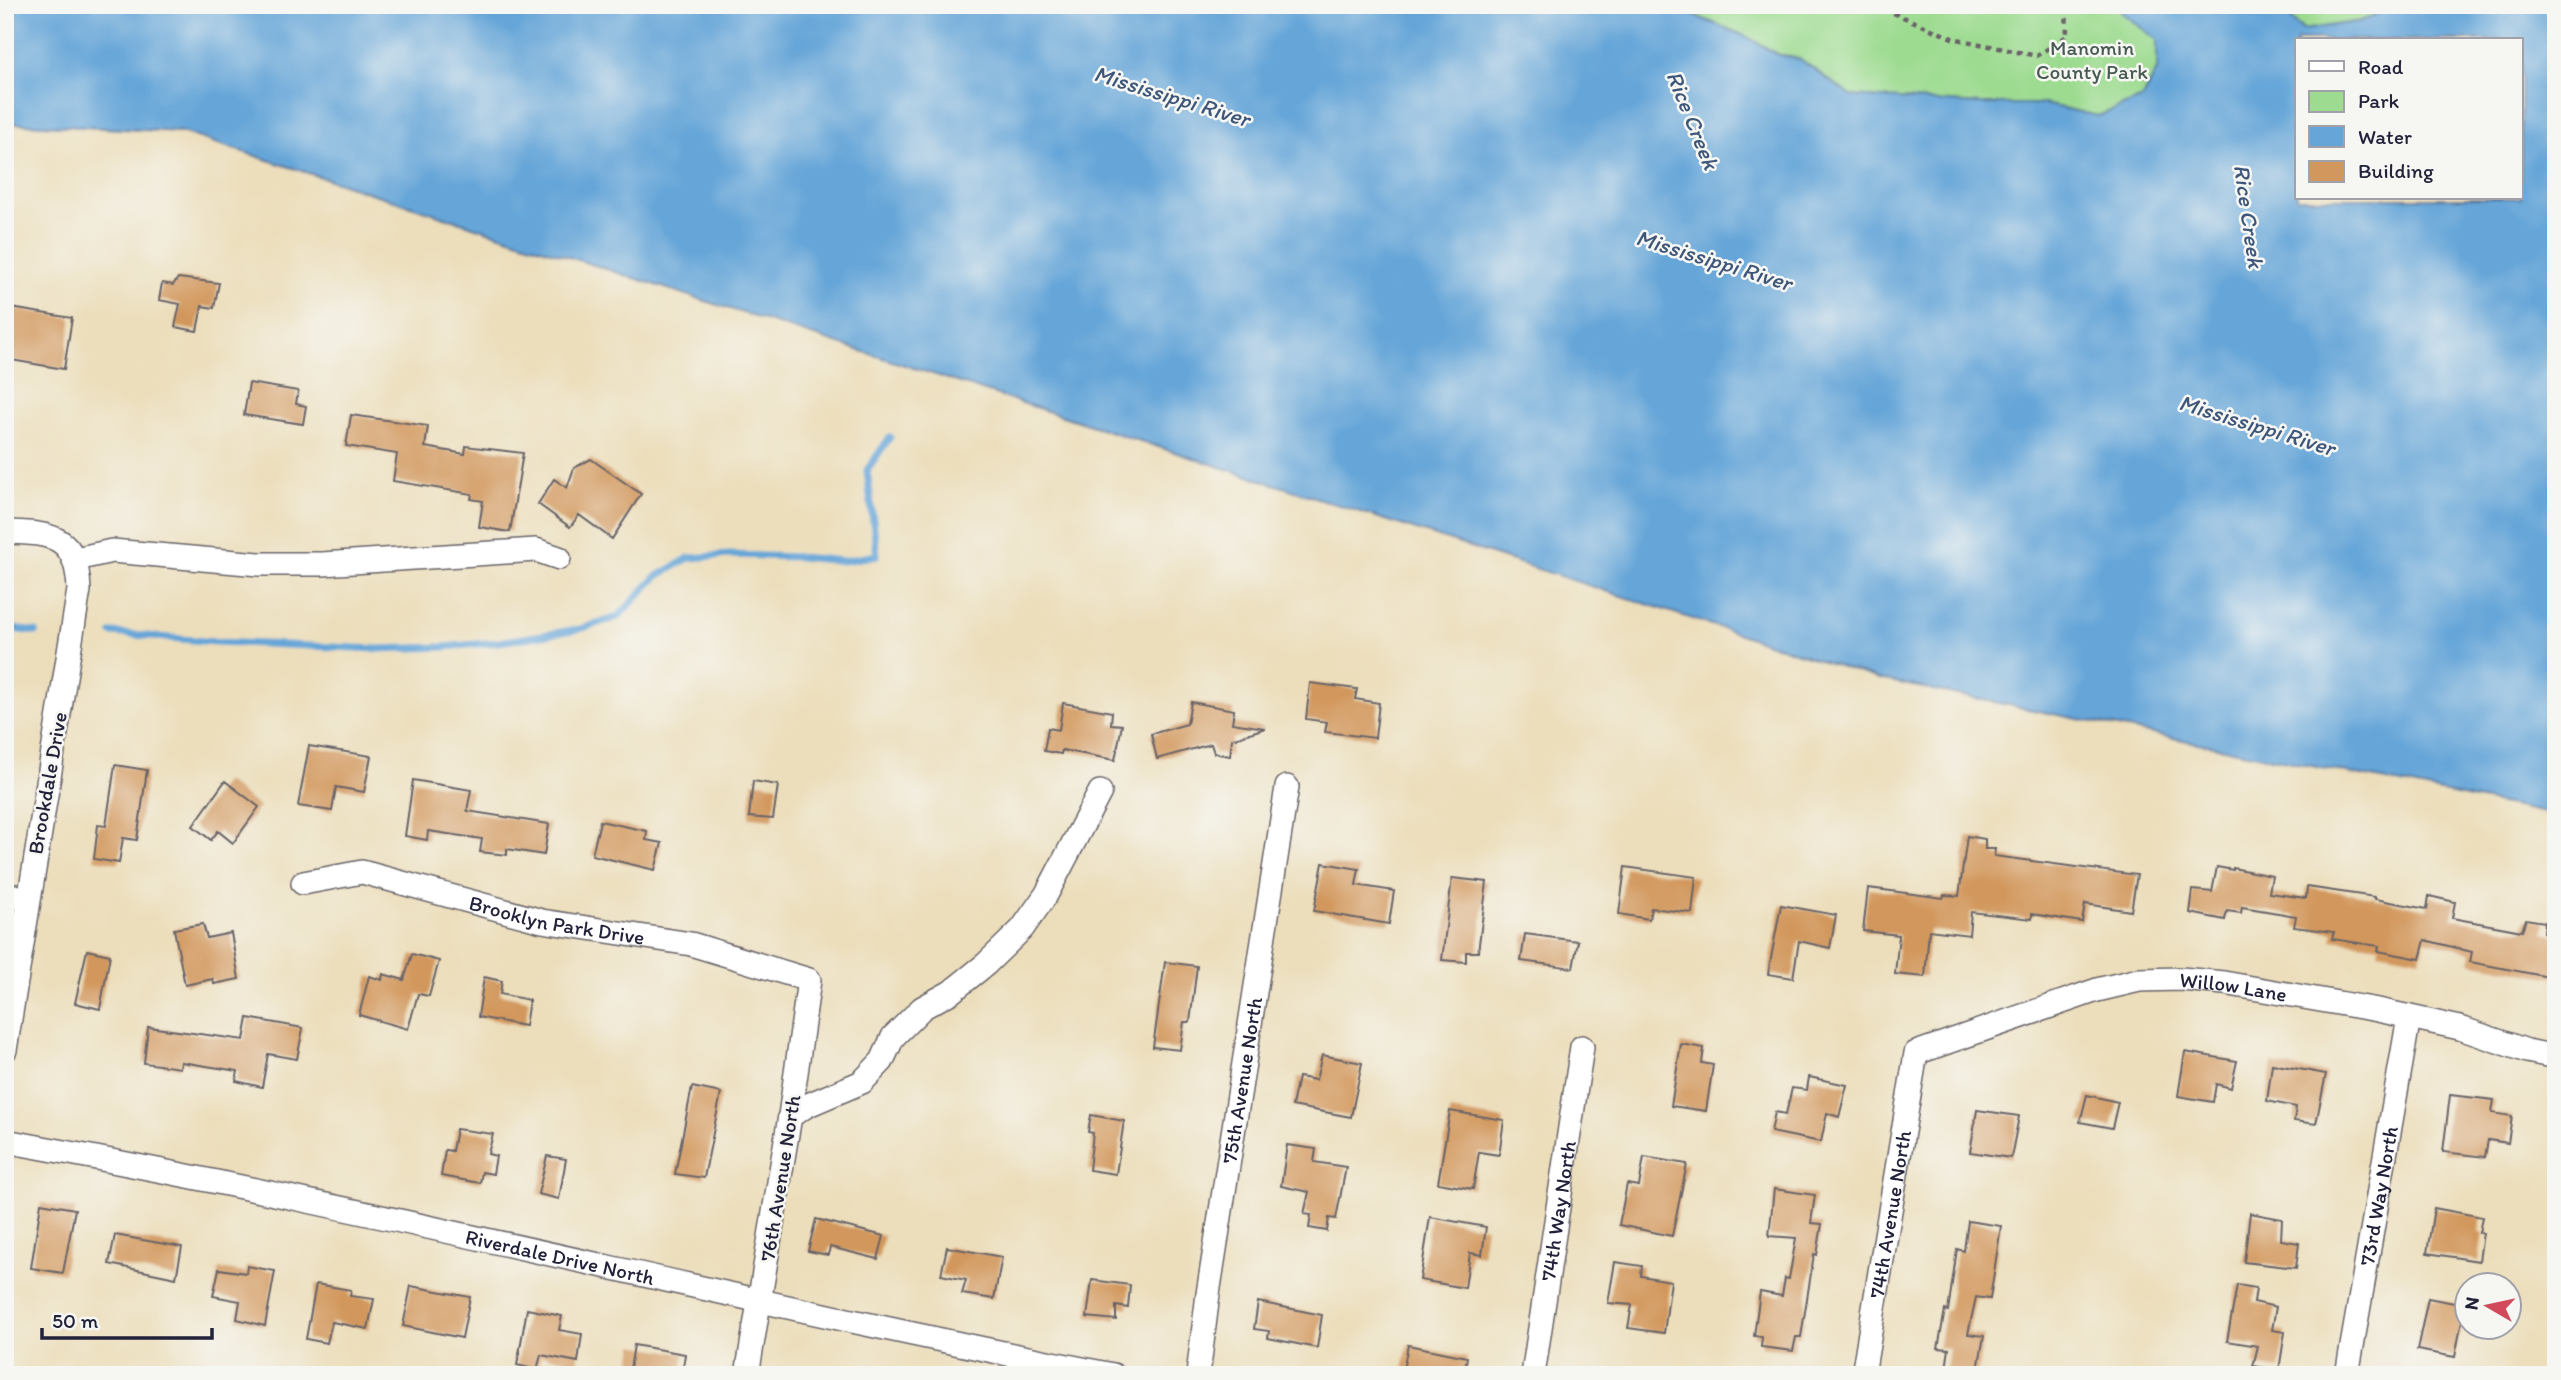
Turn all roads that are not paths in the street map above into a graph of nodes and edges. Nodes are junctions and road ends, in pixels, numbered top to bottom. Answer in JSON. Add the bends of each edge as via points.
{"nodes":[{"id":1,"x":5,"y":532,"type":"edge"},
{"id":2,"x":559,"y":558,"type":"dead end"},
{"id":3,"x":76,"y":559,"type":"junction"},
{"id":4,"x":1287,"y":787,"type":"dead end"},
{"id":5,"x":1100,"y":792,"type":"dead end"},
{"id":6,"x":303,"y":883,"type":"dead end"},
{"id":7,"x":5,"y":894,"type":"edge"},
{"id":8,"x":28,"y":899,"type":"junction"},
{"id":9,"x":809,"y":980,"type":"joint"},
{"id":10,"x":2409,"y":1017,"type":"junction"},
{"id":11,"x":1582,"y":1047,"type":"dead end"},
{"id":12,"x":5,"y":1050,"type":"edge"},
{"id":13,"x":1916,"y":1053,"type":"joint"},
{"id":14,"x":2556,"y":1058,"type":"edge"},
{"id":15,"x":790,"y":1116,"type":"junction"},
{"id":16,"x":5,"y":1140,"type":"edge"},
{"id":17,"x":760,"y":1301,"type":"junction"},
{"id":18,"x":747,"y":1375,"type":"edge"},
{"id":19,"x":1113,"y":1375,"type":"edge"},
{"id":20,"x":1198,"y":1375,"type":"edge"},
{"id":21,"x":1533,"y":1375,"type":"edge"},
{"id":22,"x":1863,"y":1375,"type":"edge"},
{"id":23,"x":2347,"y":1375,"type":"edge"}],
"edges":[{"from":1,"to":3,"type":"street","via":[[62,542]]},
{"from":2,"to":3,"type":"street","via":[[536,551],[259,564],[112,551]]},
{"from":3,"to":8,"type":"street","name":"Brookdale Drive","via":[[79,590],[75,620]]},
{"from":4,"to":20,"type":"street","name":"75th Avenue North"},
{"from":5,"to":15,"type":"street","via":[[1046,895],[1022,929],[951,992],[922,1008],[892,1037],[882,1061],[862,1082]]},
{"from":6,"to":9,"type":"street","name":"Brooklyn Park Drive","via":[[362,872],[542,921],[691,944]]},
{"from":7,"to":8,"type":"street"},
{"from":8,"to":12,"type":"street","name":"Brookdale Drive"},
{"from":9,"to":15,"type":"street","name":"76th Avenue North"},
{"from":10,"to":13,"type":"street","name":"Willow Lane","via":[[2224,983],[2139,980],[2096,990]]},
{"from":10,"to":14,"type":"street","name":"Willow Lane"},
{"from":10,"to":23,"type":"street","name":"73rd Way North"},
{"from":11,"to":21,"type":"street","name":"74th Way North"},
{"from":13,"to":22,"type":"street","name":"74th Avenue North"},
{"from":15,"to":17,"type":"street","name":"76th Avenue North"},
{"from":16,"to":17,"type":"street","name":"Riverdale Drive North"},
{"from":17,"to":18,"type":"street","name":"76th Avenue North"},
{"from":17,"to":19,"type":"street","name":"Riverdale Drive North"}]}
